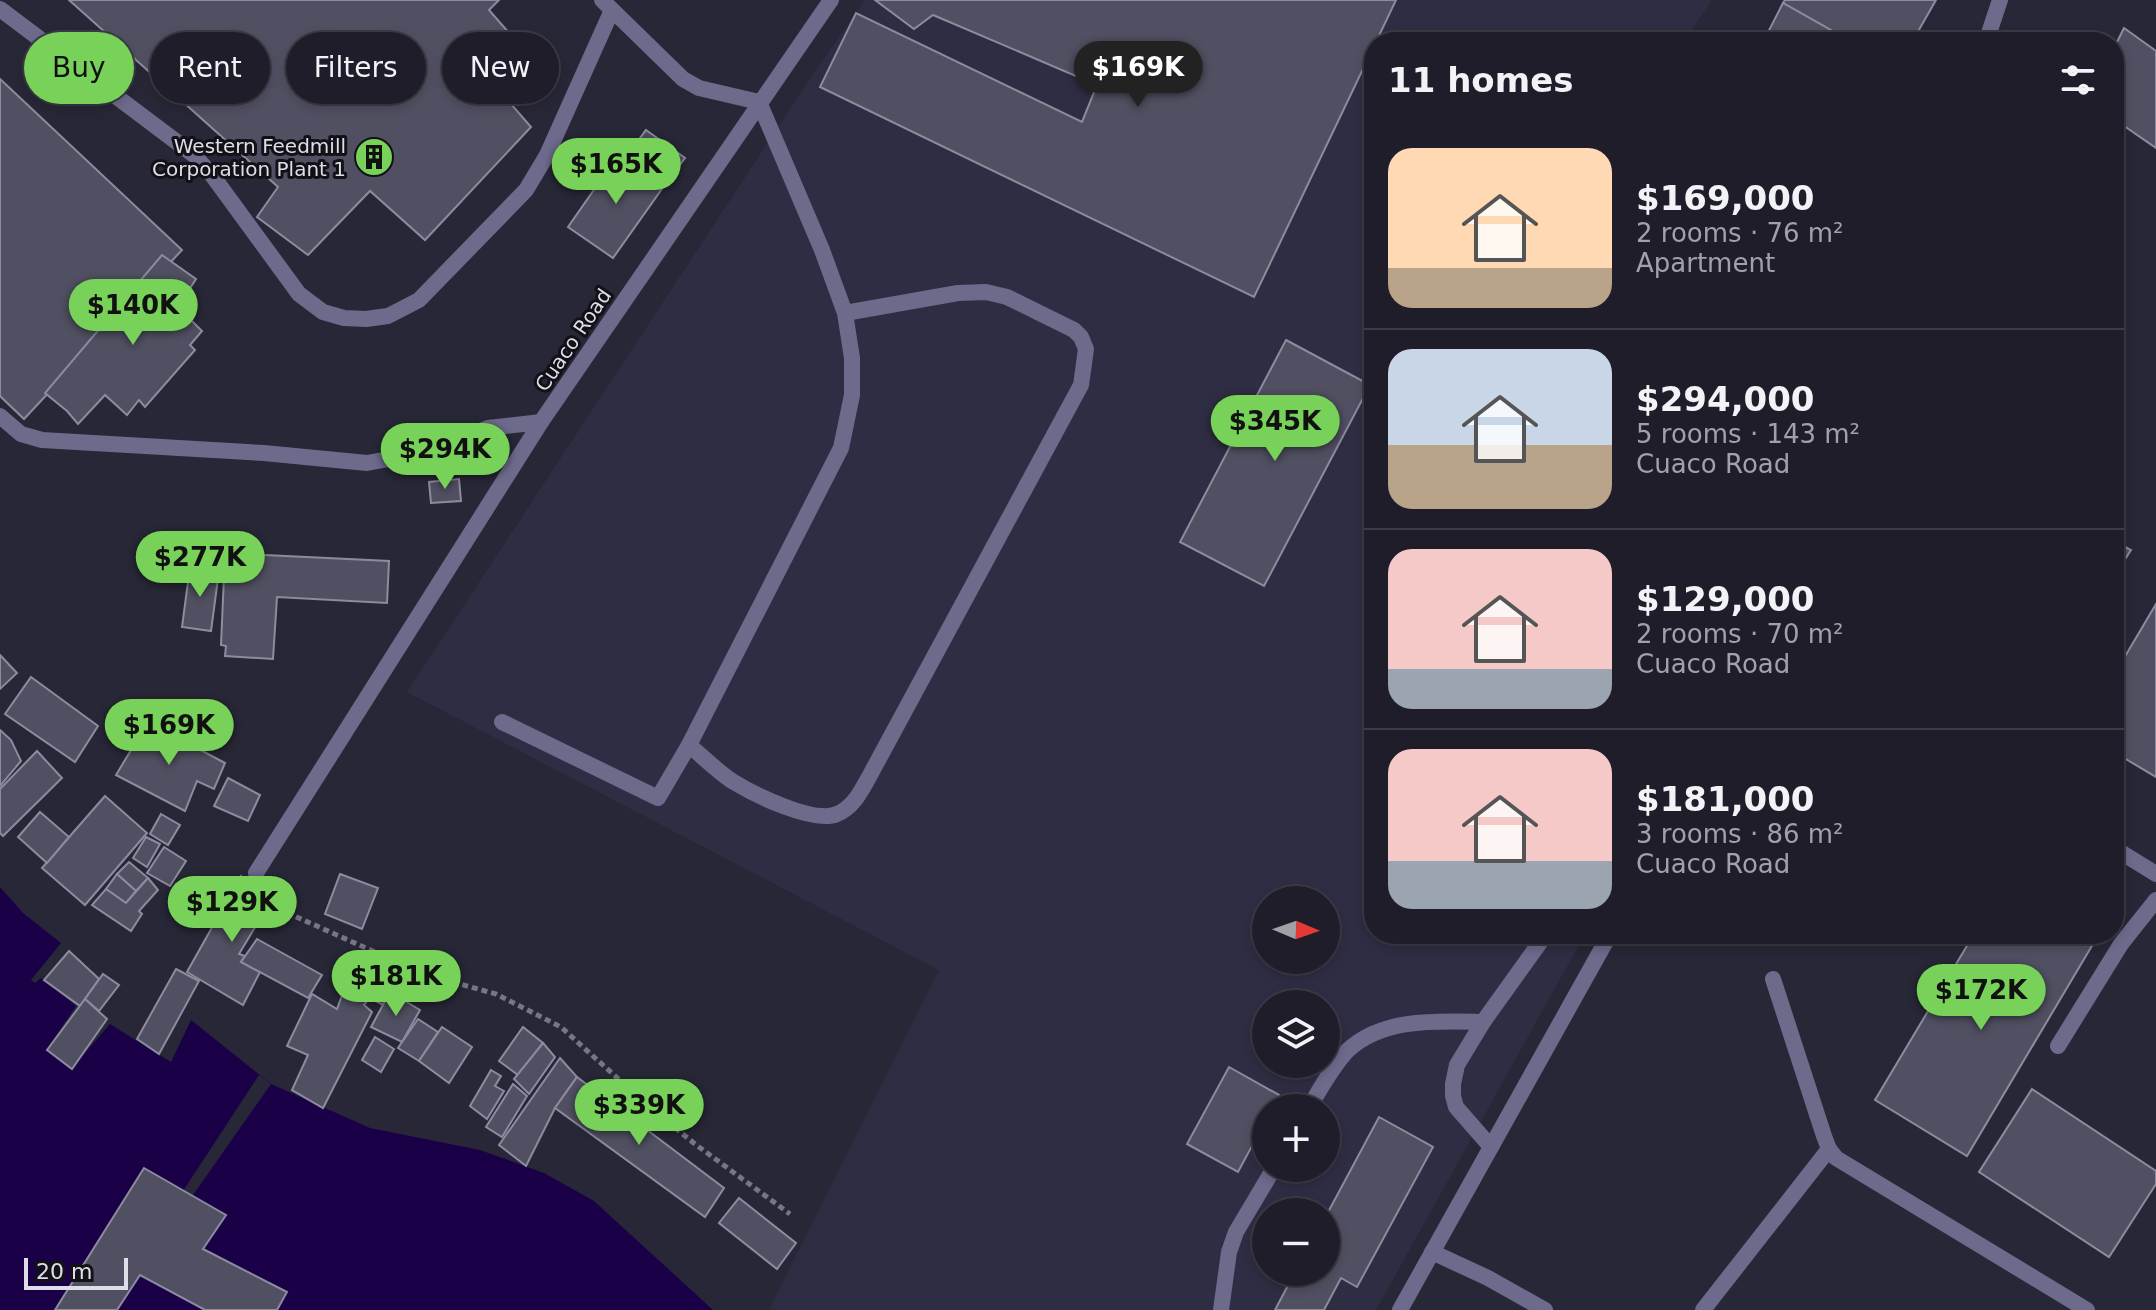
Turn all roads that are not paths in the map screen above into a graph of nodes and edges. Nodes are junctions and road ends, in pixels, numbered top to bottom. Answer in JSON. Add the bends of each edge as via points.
{"nodes":[{"id":1,"x":2000,"y":0,"type":"edge"},
{"id":2,"x":829,"y":1,"type":"edge"},
{"id":3,"x":607,"y":5,"type":"edge"},
{"id":4,"x":0,"y":9,"type":"edge"},
{"id":5,"x":1989,"y":32,"type":"edge"},
{"id":6,"x":759,"y":102,"type":"junction"},
{"id":7,"x":845,"y":313,"type":"junction"},
{"id":8,"x":0,"y":416,"type":"edge"},
{"id":9,"x":541,"y":422,"type":"junction"},
{"id":10,"x":502,"y":722,"type":"dead end"},
{"id":11,"x":689,"y":745,"type":"junction"},
{"id":12,"x":2124,"y":854,"type":"edge"},
{"id":13,"x":256,"y":873,"type":"road end"},
{"id":14,"x":2156,"y":874,"type":"edge"},
{"id":15,"x":2156,"y":900,"type":"edge"},
{"id":16,"x":2124,"y":940,"type":"edge"},
{"id":17,"x":1539,"y":944,"type":"edge"},
{"id":18,"x":1604,"y":944,"type":"edge"},
{"id":19,"x":2121,"y":944,"type":"edge"},
{"id":20,"x":1773,"y":979,"type":"dead end"},
{"id":21,"x":1483,"y":1022,"type":"junction"},
{"id":22,"x":2058,"y":1046,"type":"dead end"},
{"id":23,"x":1317,"y":1094,"type":"edge"},
{"id":24,"x":1491,"y":1147,"type":"junction"},
{"id":25,"x":1829,"y":1149,"type":"junction"},
{"id":26,"x":1266,"y":1182,"type":"edge"},
{"id":27,"x":1432,"y":1252,"type":"junction"},
{"id":28,"x":1221,"y":1310,"type":"edge"},
{"id":29,"x":1400,"y":1310,"type":"edge"},
{"id":30,"x":1545,"y":1310,"type":"edge"},
{"id":31,"x":1703,"y":1310,"type":"edge"},
{"id":32,"x":2087,"y":1310,"type":"edge"}],
"edges":[{"from":1,"to":5,"type":"street"},
{"from":2,"to":6,"type":"street","name":"Cuaco Road"},
{"from":3,"to":4,"type":"street","via":[[547,155],[526,190],[419,300],[388,316],[366,319],[323,312],[299,294],[194,155]]},
{"from":3,"to":6,"type":"street","via":[[683,79]]},
{"from":6,"to":7,"type":"street"},
{"from":6,"to":9,"type":"street","name":"Cuaco Road"},
{"from":7,"to":11,"type":"street","via":[[852,395],[841,448]]},
{"from":7,"to":11,"type":"street","via":[[958,293],[1007,297],[1081,337],[1086,349],[1081,385],[852,804],[821,817],[799,812],[734,782]]},
{"from":8,"to":9,"type":"street","via":[[21,434],[42,440],[367,463],[426,452],[488,428]]},
{"from":9,"to":13,"type":"street","name":"Cuaco Road"},
{"from":10,"to":11,"type":"street","via":[[658,798]]},
{"from":12,"to":14,"type":"street"},
{"from":15,"to":16,"type":"street"},
{"from":17,"to":21,"type":"street"},
{"from":18,"to":24,"type":"street"},
{"from":19,"to":22,"type":"street"},
{"from":20,"to":25,"type":"street"},
{"from":21,"to":23,"type":"street","via":[[1403,1024],[1370,1035],[1348,1050]]},
{"from":21,"to":24,"type":"street","via":[[1457,1065],[1453,1096],[1456,1107]]},
{"from":24,"to":27,"type":"street"},
{"from":25,"to":31,"type":"street"},
{"from":25,"to":32,"type":"street"},
{"from":26,"to":28,"type":"street","via":[[1229,1252]]},
{"from":27,"to":29,"type":"street"},
{"from":27,"to":30,"type":"street"}]}
